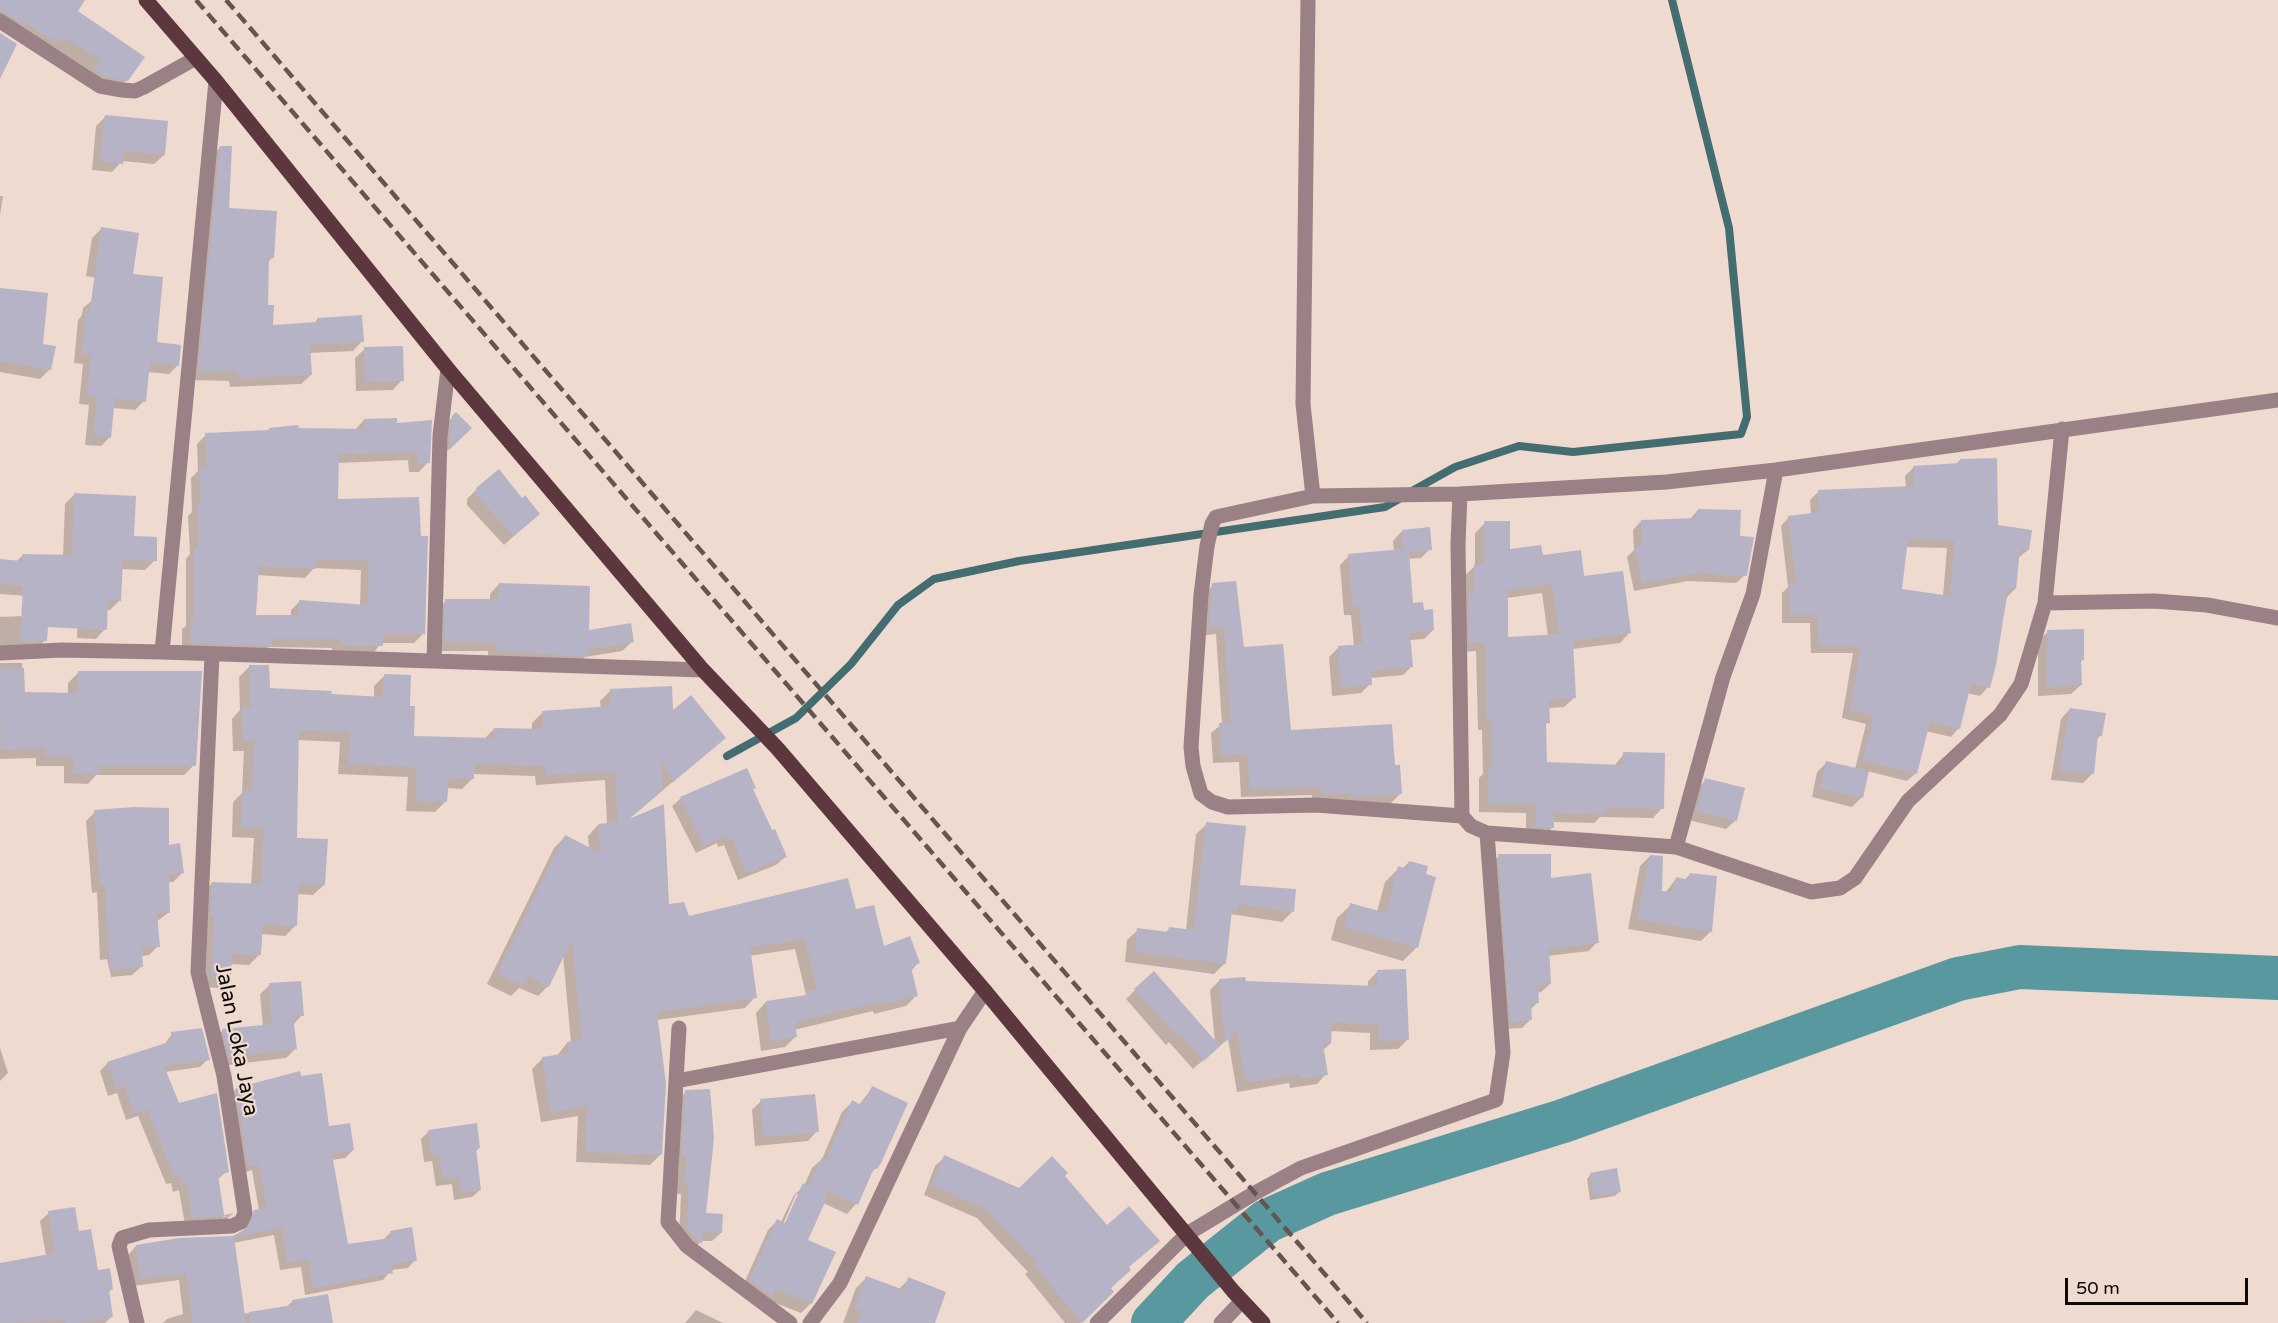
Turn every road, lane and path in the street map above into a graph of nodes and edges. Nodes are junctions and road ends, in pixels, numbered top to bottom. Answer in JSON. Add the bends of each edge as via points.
{"nodes":[{"id":1,"x":146,"y":0,"type":"edge"},
{"id":2,"x":1308,"y":0,"type":"edge"},
{"id":3,"x":0,"y":21,"type":"edge"},
{"id":4,"x":196,"y":58,"type":"junction"},
{"id":5,"x":216,"y":81,"type":"junction"},
{"id":6,"x":448,"y":369,"type":"junction"},
{"id":7,"x":2278,"y":400,"type":"edge"},
{"id":8,"x":2062,"y":429,"type":"junction"},
{"id":9,"x":1776,"y":470,"type":"junction"},
{"id":10,"x":1460,"y":494,"type":"junction"},
{"id":11,"x":1313,"y":496,"type":"junction"},
{"id":12,"x":2045,"y":603,"type":"junction"},
{"id":13,"x":2278,"y":618,"type":"edge"},
{"id":14,"x":162,"y":652,"type":"junction"},
{"id":15,"x":0,"y":653,"type":"edge"},
{"id":16,"x":212,"y":655,"type":"junction"},
{"id":17,"x":434,"y":661,"type":"junction"},
{"id":18,"x":703,"y":670,"type":"junction"},
{"id":19,"x":1462,"y":816,"type":"junction"},
{"id":20,"x":1487,"y":833,"type":"junction"},
{"id":21,"x":1676,"y":847,"type":"junction"},
{"id":22,"x":985,"y":991,"type":"junction"},
{"id":23,"x":679,"y":1028,"type":"dead end"},
{"id":24,"x":960,"y":1028,"type":"junction"},
{"id":25,"x":676,"y":1081,"type":"junction"},
{"id":26,"x":1192,"y":1239,"type":"junction"},
{"id":27,"x":1238,"y":1296,"type":"junction"},
{"id":28,"x":137,"y":1323,"type":"edge"},
{"id":29,"x":790,"y":1323,"type":"edge"},
{"id":30,"x":810,"y":1323,"type":"edge"},
{"id":31,"x":1096,"y":1323,"type":"edge"},
{"id":32,"x":1221,"y":1323,"type":"edge"},
{"id":33,"x":1263,"y":1323,"type":"edge"}],
"edges":[{"from":1,"to":4,"type":"main road"},
{"from":2,"to":11,"type":"street","via":[[1303,404]]},
{"from":3,"to":4,"type":"street","via":[[100,86],[135,91]]},
{"from":4,"to":5,"type":"main road"},
{"from":5,"to":6,"type":"main road"},
{"from":5,"to":14,"type":"street"},
{"from":6,"to":17,"type":"street","via":[[440,436]]},
{"from":6,"to":18,"type":"main road"},
{"from":7,"to":8,"type":"street"},
{"from":8,"to":9,"type":"street"},
{"from":8,"to":12,"type":"street"},
{"from":9,"to":10,"type":"street","via":[[1666,482]]},
{"from":9,"to":21,"type":"street","via":[[1753,594],[1723,677]]},
{"from":10,"to":11,"type":"street"},
{"from":10,"to":19,"type":"street"},
{"from":11,"to":19,"type":"street","via":[[1216,517],[1212,524],[1191,747],[1201,794],[1228,807],[1316,805]]},
{"from":12,"to":13,"type":"street","via":[[2154,601],[2207,605]]},
{"from":12,"to":21,"type":"street","via":[[2021,684],[2008,706],[1908,801],[1855,878],[1840,888],[1811,892]]},
{"from":14,"to":15,"type":"street"},
{"from":14,"to":16,"type":"street"},
{"from":16,"to":17,"type":"street"},
{"from":16,"to":28,"type":"street","name":"Jalan Loka Jaya","via":[[198,972],[224,1077],[245,1213],[241,1222],[232,1226],[149,1230],[122,1238],[119,1246]]},
{"from":17,"to":18,"type":"street"},
{"from":18,"to":22,"type":"main road","via":[[778,749]]},
{"from":19,"to":20,"type":"street","via":[[1471,826]]},
{"from":20,"to":21,"type":"street"},
{"from":20,"to":26,"type":"street","via":[[1503,1053],[1496,1100],[1301,1168]]},
{"from":22,"to":24,"type":"street"},
{"from":22,"to":26,"type":"main road"},
{"from":23,"to":25,"type":"street"},
{"from":24,"to":25,"type":"street"},
{"from":24,"to":30,"type":"street","via":[[840,1283]]},
{"from":25,"to":29,"type":"street","via":[[668,1222],[687,1246]]},
{"from":26,"to":27,"type":"main road"},
{"from":26,"to":31,"type":"street"},
{"from":27,"to":32,"type":"street"},
{"from":27,"to":33,"type":"main road"}]}
